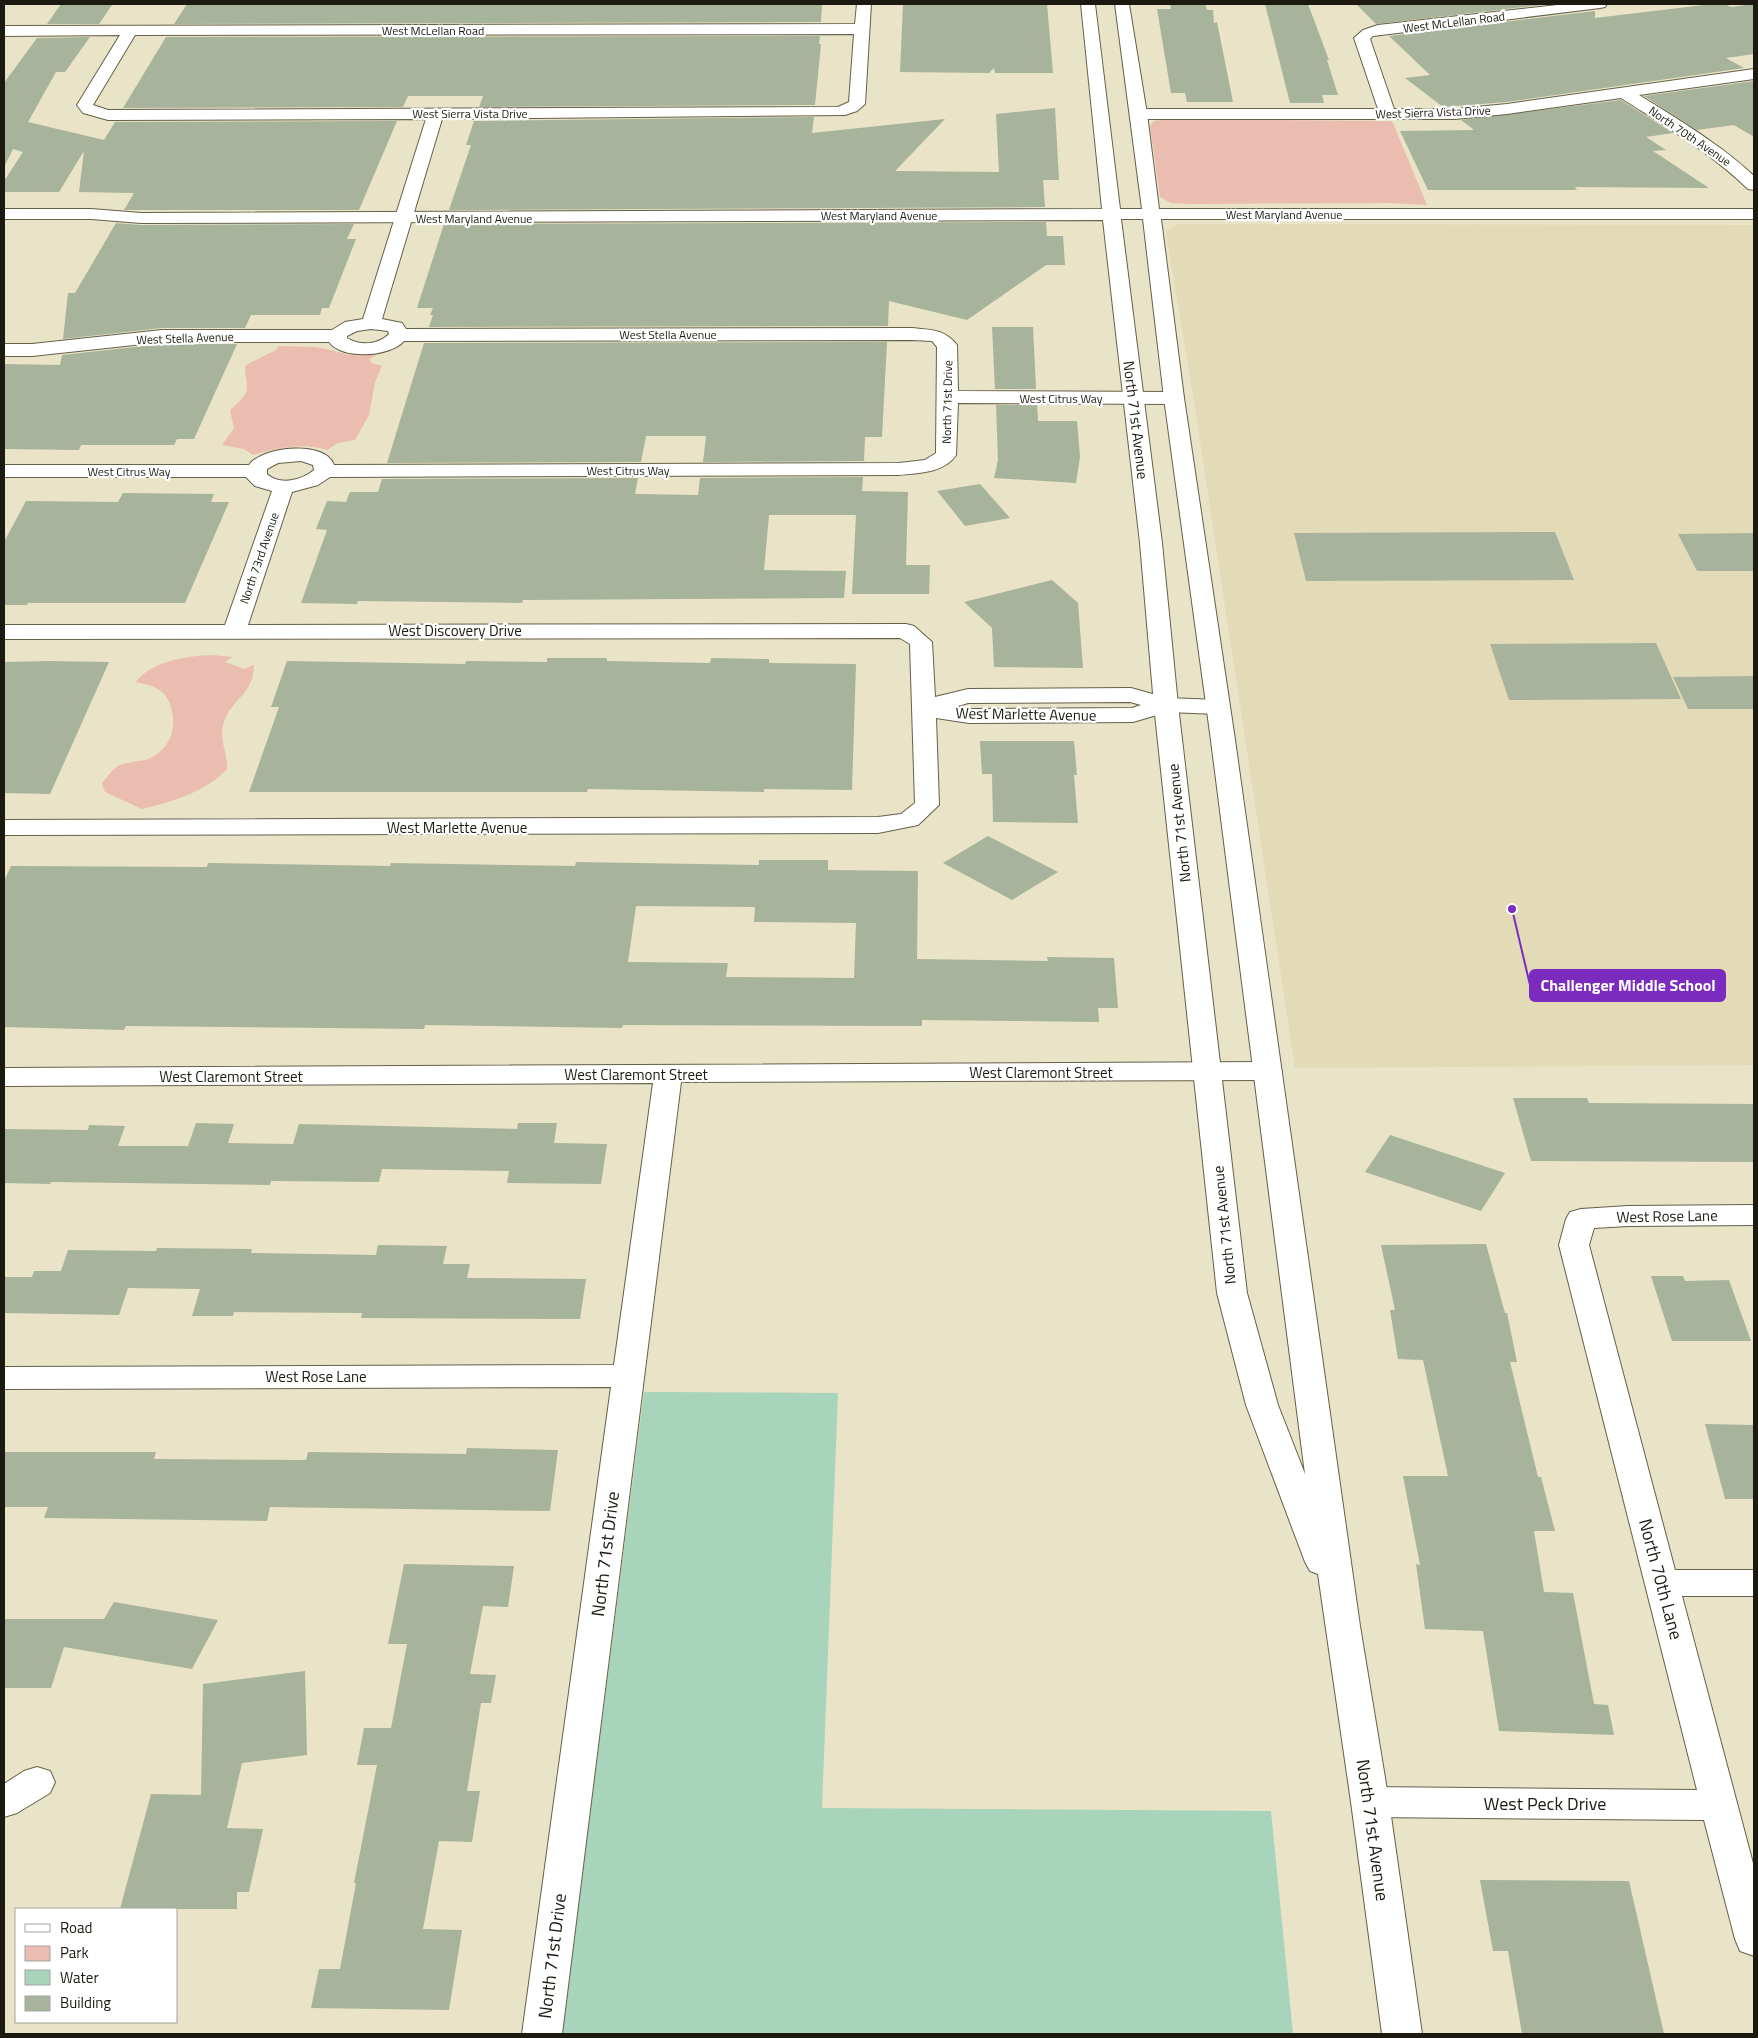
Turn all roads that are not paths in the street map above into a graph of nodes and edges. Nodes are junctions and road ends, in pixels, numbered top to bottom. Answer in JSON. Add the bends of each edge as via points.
{"nodes":[{"id":1,"x":864,"y":4,"type":"edge"},
{"id":2,"x":1088,"y":4,"type":"edge"},
{"id":3,"x":1122,"y":4,"type":"edge"},
{"id":4,"x":1600,"y":4,"type":"edge"},
{"id":5,"x":862,"y":30,"type":"junction"},
{"id":6,"x":4,"y":31,"type":"edge"},
{"id":7,"x":130,"y":31,"type":"junction"},
{"id":8,"x":1754,"y":74,"type":"edge"},
{"id":9,"x":1623,"y":92,"type":"junction"},
{"id":10,"x":436,"y":113,"type":"junction"},
{"id":11,"x":1139,"y":114,"type":"junction"},
{"id":12,"x":1388,"y":115,"type":"junction"},
{"id":13,"x":1754,"y":185,"type":"edge"},
{"id":14,"x":4,"y":214,"type":"edge"},
{"id":15,"x":1112,"y":214,"type":"junction"},
{"id":16,"x":1150,"y":214,"type":"junction"},
{"id":17,"x":1754,"y":214,"type":"edge"},
{"id":18,"x":404,"y":218,"type":"junction"},
{"id":19,"x":371,"y":323,"type":"junction"},
{"id":20,"x":399,"y":335,"type":"junction"},
{"id":21,"x":338,"y":336,"type":"junction"},
{"id":22,"x":937,"y":336,"type":"joint"},
{"id":23,"x":4,"y":350,"type":"edge"},
{"id":24,"x":948,"y":397,"type":"junction"},
{"id":25,"x":1133,"y":398,"type":"junction"},
{"id":26,"x":1174,"y":398,"type":"junction"},
{"id":27,"x":931,"y":465,"type":"joint"},
{"id":28,"x":4,"y":471,"type":"edge"},
{"id":29,"x":325,"y":471,"type":"junction"},
{"id":30,"x":255,"y":472,"type":"junction"},
{"id":31,"x":284,"y":486,"type":"junction"},
{"id":32,"x":234,"y":631,"type":"junction"},
{"id":33,"x":4,"y":632,"type":"edge"},
{"id":34,"x":1166,"y":705,"type":"junction"},
{"id":35,"x":1218,"y":707,"type":"junction"},
{"id":36,"x":922,"y":708,"type":"junction"},
{"id":37,"x":4,"y":828,"type":"edge"},
{"id":38,"x":1206,"y":1071,"type":"junction"},
{"id":39,"x":1268,"y":1071,"type":"junction"},
{"id":40,"x":668,"y":1074,"type":"junction"},
{"id":41,"x":4,"y":1077,"type":"edge"},
{"id":42,"x":1754,"y":1215,"type":"edge"},
{"id":43,"x":1581,"y":1219,"type":"joint"},
{"id":44,"x":628,"y":1376,"type":"junction"},
{"id":45,"x":4,"y":1378,"type":"edge"},
{"id":46,"x":1754,"y":1583,"type":"edge"},
{"id":47,"x":1662,"y":1584,"type":"junction"},
{"id":48,"x":1342,"y":1626,"type":"junction"},
{"id":49,"x":36,"y":1782,"type":"dead end"},
{"id":50,"x":4,"y":1802,"type":"edge"},
{"id":51,"x":1370,"y":1802,"type":"junction"},
{"id":52,"x":1720,"y":1805,"type":"junction"},
{"id":53,"x":1754,"y":1939,"type":"edge"},
{"id":54,"x":542,"y":2034,"type":"edge"},
{"id":55,"x":1402,"y":2034,"type":"edge"}],
"edges":[{"from":1,"to":5,"type":"street"},
{"from":2,"to":15,"type":"street","name":"North 71st Avenue"},
{"from":3,"to":11,"type":"street","name":"North 71st Avenue"},
{"from":4,"to":12,"type":"street","name":"West McLellan Road","via":[[1368,33],[1362,38]]},
{"from":5,"to":7,"type":"street","name":"West McLellan Road"},
{"from":5,"to":10,"type":"street","name":"West Sierra Vista Drive","via":[[857,104],[851,108],[829,112]]},
{"from":6,"to":7,"type":"street","name":"West McLellan Road"},
{"from":7,"to":10,"type":"street","name":"West Sierra Vista Drive","via":[[86,105],[90,110],[108,115]]},
{"from":8,"to":9,"type":"street","name":"West Sierra Vista Drive"},
{"from":9,"to":12,"type":"street","name":"West Sierra Vista Drive","via":[[1484,112]]},
{"from":9,"to":13,"type":"street","name":"North 70th Avenue","via":[[1704,144]]},
{"from":10,"to":18,"type":"street"},
{"from":11,"to":12,"type":"street","name":"West Sierra Vista Drive"},
{"from":11,"to":16,"type":"street","name":"North 71st Avenue"},
{"from":14,"to":18,"type":"street","name":"West Maryland Avenue","via":[[91,214],[141,218]]},
{"from":15,"to":16,"type":"street","name":"West Maryland Avenue"},
{"from":15,"to":18,"type":"street","name":"West Maryland Avenue"},
{"from":15,"to":25,"type":"street","name":"North 71st Avenue"},
{"from":16,"to":17,"type":"street","name":"West Maryland Avenue"},
{"from":16,"to":26,"type":"street","name":"North 71st Avenue"},
{"from":18,"to":19,"type":"street"},
{"from":19,"to":20,"type":"street","name":"West Stella Avenue","via":[[395,328]]},
{"from":19,"to":21,"type":"street","name":"West Stella Avenue","via":[[352,326]]},
{"from":20,"to":21,"type":"street","name":"West Stella Avenue","via":[[382,346],[360,348],[343,344]]},
{"from":20,"to":22,"type":"street","name":"West Stella Avenue"},
{"from":21,"to":23,"type":"street","name":"West Stella Avenue","via":[[162,336]]},
{"from":22,"to":24,"type":"street","name":"North 71st Drive","via":[[947,345]]},
{"from":24,"to":25,"type":"street","name":"West Citrus Way"},
{"from":24,"to":27,"type":"street","name":"North 71st Drive","via":[[946,455]]},
{"from":25,"to":26,"type":"street","name":"West Citrus Way"},
{"from":25,"to":34,"type":"street","name":"North 71st Avenue"},
{"from":26,"to":35,"type":"street","name":"North 71st Avenue"},
{"from":27,"to":29,"type":"street","name":"West Citrus Way","via":[[889,469]]},
{"from":28,"to":30,"type":"street","name":"West Citrus Way"},
{"from":29,"to":30,"type":"street","via":[[323,462],[318,459],[296,455],[271,459]]},
{"from":29,"to":31,"type":"street","via":[[315,480]]},
{"from":30,"to":31,"type":"street","via":[[260,480]]},
{"from":31,"to":32,"type":"street","name":"North 73rd Avenue"},
{"from":32,"to":33,"type":"street","name":"West Discovery Drive"},
{"from":32,"to":36,"type":"street","name":"West Discovery Drive","via":[[906,631],[921,642]]},
{"from":34,"to":35,"type":"street","name":"West Marlette Avenue"},
{"from":34,"to":36,"type":"street","name":"West Marlette Avenue","via":[[1133,715],[969,716]]},
{"from":34,"to":38,"type":"street","name":"North 71st Avenue"},
{"from":35,"to":39,"type":"street","name":"North 71st Avenue"},
{"from":36,"to":37,"type":"street","name":"West Marlette Avenue","via":[[927,805],[909,820],[868,825]]},
{"from":38,"to":39,"type":"street","name":"West Claremont Street"},
{"from":38,"to":40,"type":"street","name":"West Claremont Street"},
{"from":38,"to":48,"type":"street","name":"North 71st Avenue","via":[[1232,1293],[1262,1405]]},
{"from":39,"to":48,"type":"street","name":"North 71st Avenue"},
{"from":40,"to":41,"type":"street","name":"West Claremont Street"},
{"from":40,"to":44,"type":"street","name":"North 71st Drive"},
{"from":42,"to":43,"type":"street","name":"West Rose Lane"},
{"from":43,"to":47,"type":"street","name":"North 70th Lane","via":[[1574,1245]]},
{"from":44,"to":45,"type":"street","name":"West Rose Lane"},
{"from":44,"to":54,"type":"street","name":"North 71st Drive"},
{"from":46,"to":47,"type":"street"},
{"from":47,"to":52,"type":"street","name":"North 70th Lane"},
{"from":48,"to":51,"type":"street","name":"North 71st Avenue"},
{"from":49,"to":50,"type":"street"},
{"from":51,"to":52,"type":"street","name":"West Peck Drive"},
{"from":51,"to":55,"type":"street","name":"North 71st Avenue"},
{"from":52,"to":53,"type":"street","name":"North 70th Lane"}]}
